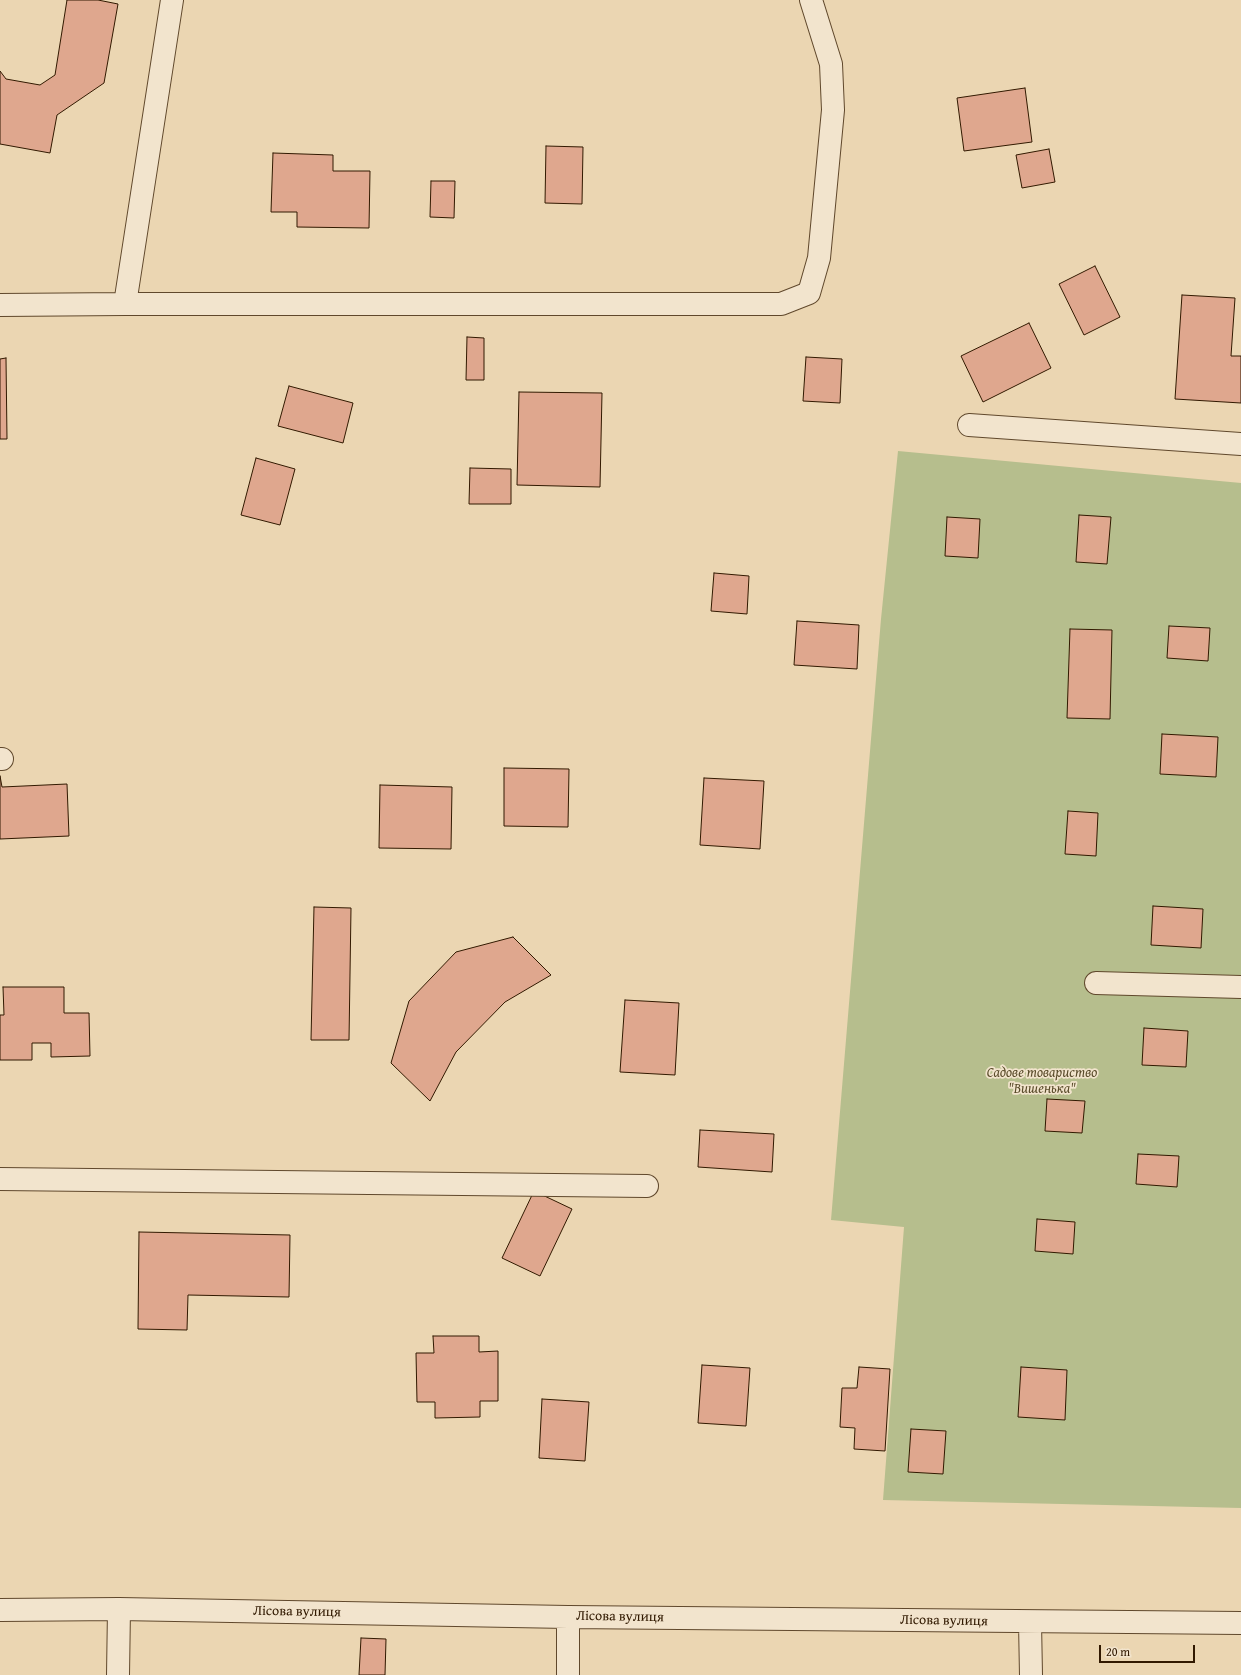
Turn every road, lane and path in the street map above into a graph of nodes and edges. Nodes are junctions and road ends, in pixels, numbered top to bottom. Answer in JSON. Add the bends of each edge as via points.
{"nodes":[{"id":1,"x":172,"y":0,"type":"edge"},
{"id":2,"x":811,"y":0,"type":"edge"},
{"id":3,"x":125,"y":304,"type":"junction"},
{"id":4,"x":0,"y":305,"type":"edge"},
{"id":5,"x":968,"y":425,"type":"dead end"},
{"id":6,"x":1241,"y":444,"type":"edge"},
{"id":7,"x":1096,"y":983,"type":"dead end"},
{"id":8,"x":1241,"y":987,"type":"edge"},
{"id":9,"x":0,"y":1179,"type":"edge"},
{"id":10,"x":647,"y":1186,"type":"dead end"},
{"id":11,"x":119,"y":1609,"type":"junction"},
{"id":12,"x":0,"y":1610,"type":"edge"},
{"id":13,"x":568,"y":1617,"type":"junction"},
{"id":14,"x":1030,"y":1622,"type":"junction"},
{"id":15,"x":1241,"y":1623,"type":"edge"},
{"id":16,"x":118,"y":1675,"type":"edge"},
{"id":17,"x":568,"y":1675,"type":"edge"},
{"id":18,"x":1031,"y":1675,"type":"edge"}],
"edges":[{"from":1,"to":3,"type":"street"},
{"from":2,"to":3,"type":"street","via":[[831,64],[833,110],[819,258],[809,293],[782,304]]},
{"from":3,"to":4,"type":"street"},
{"from":5,"to":6,"type":"street"},
{"from":7,"to":8,"type":"street"},
{"from":9,"to":10,"type":"street"},
{"from":11,"to":12,"type":"street","name":"Лісова вулиця"},
{"from":11,"to":13,"type":"street","name":"Лісова вулиця"},
{"from":11,"to":16,"type":"street"},
{"from":13,"to":14,"type":"street","name":"Лісова вулиця"},
{"from":13,"to":17,"type":"street"},
{"from":14,"to":15,"type":"street","name":"Лісова вулиця"},
{"from":14,"to":18,"type":"street"}]}
